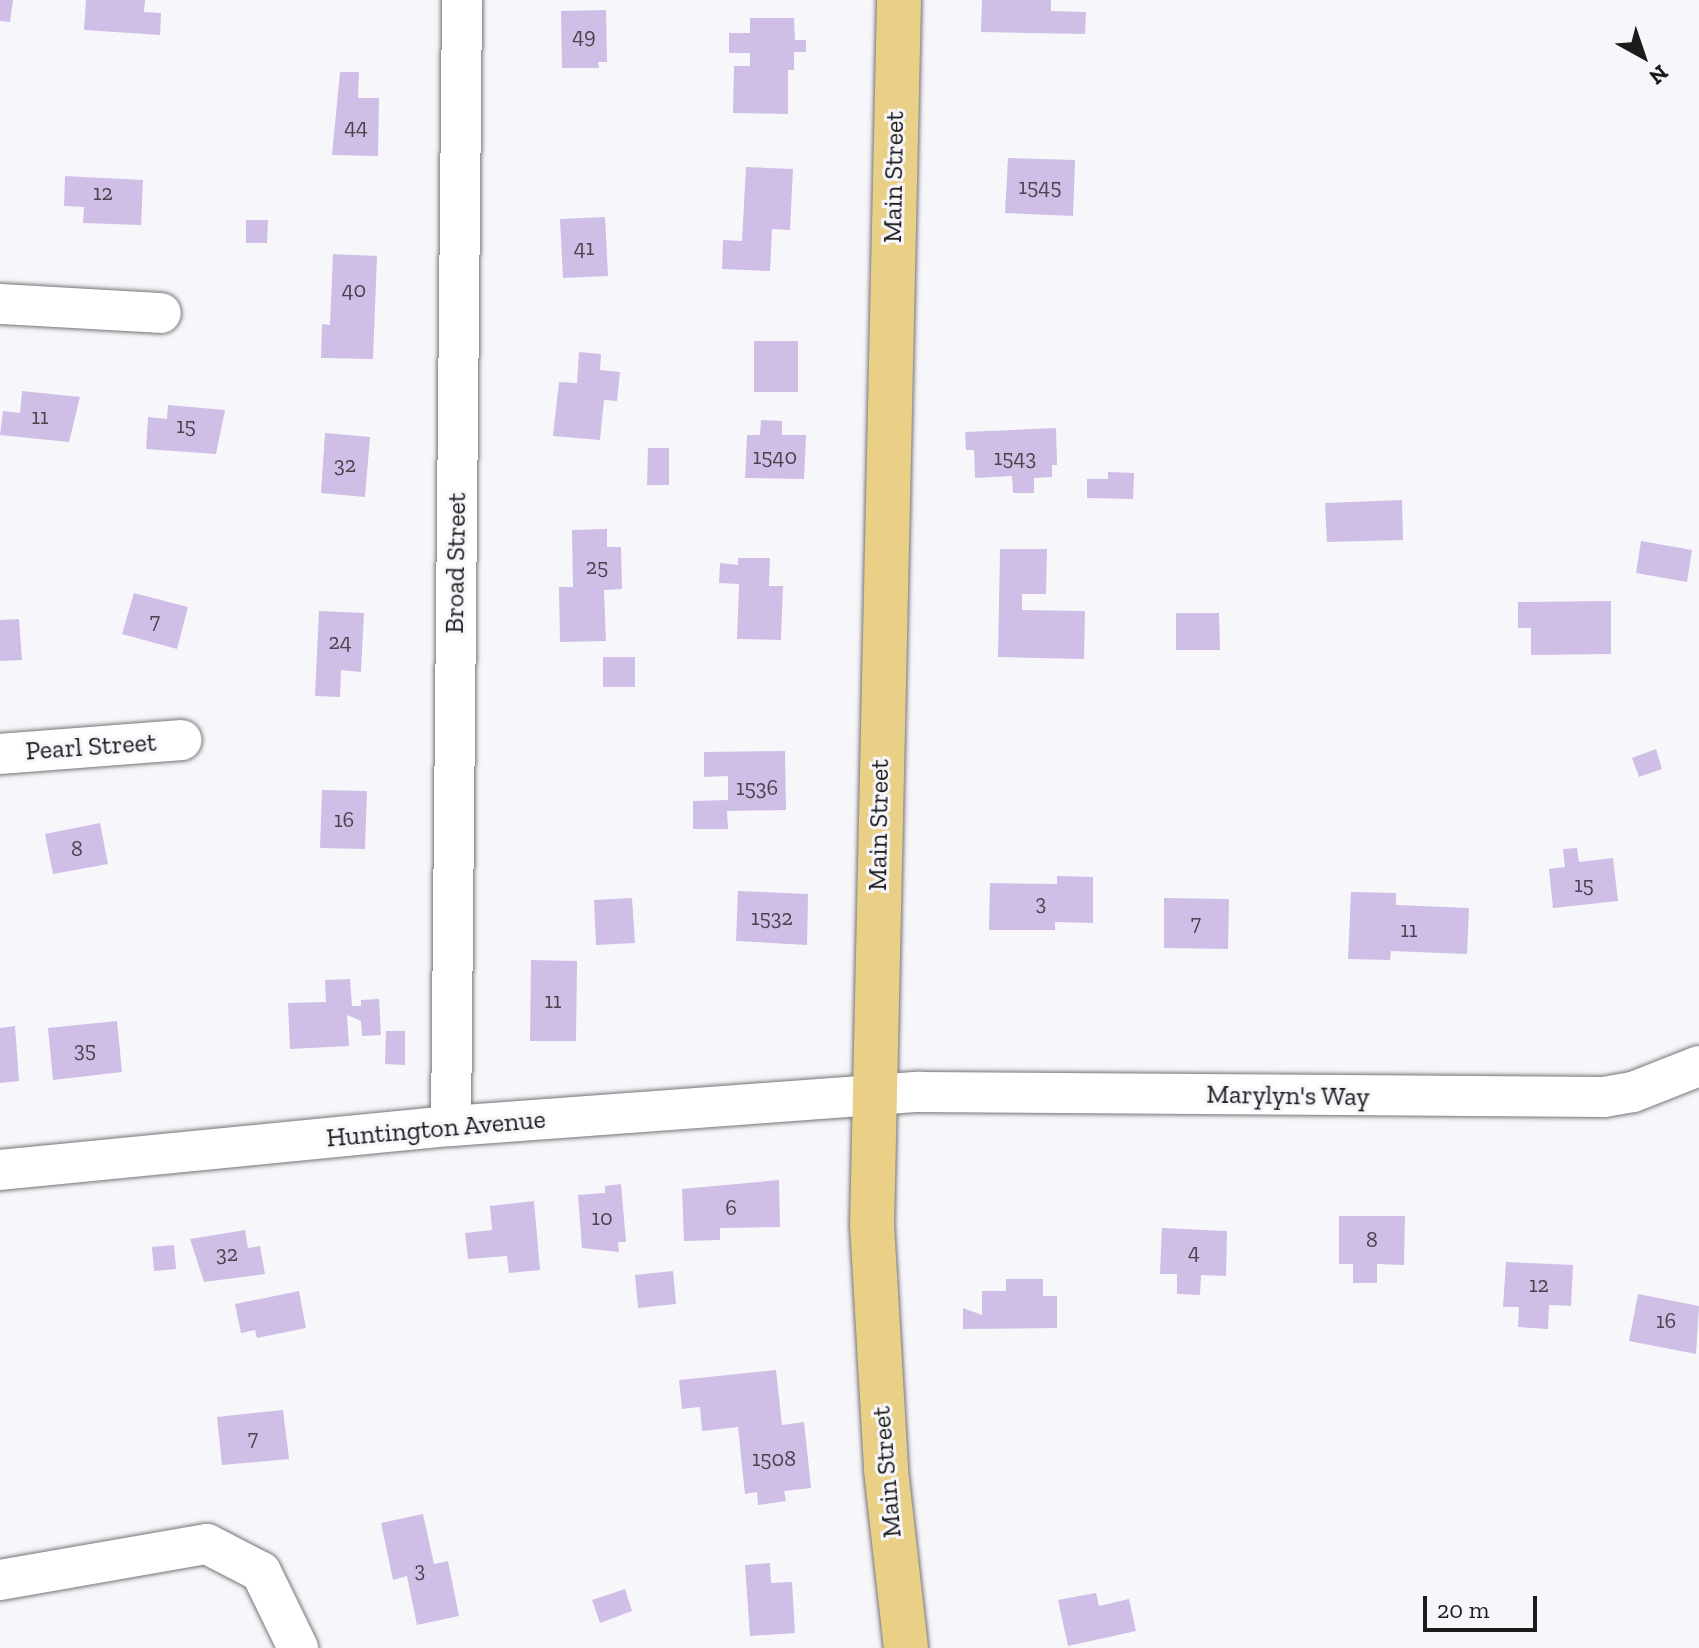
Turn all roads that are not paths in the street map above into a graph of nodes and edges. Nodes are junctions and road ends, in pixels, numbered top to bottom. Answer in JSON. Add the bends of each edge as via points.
{"nodes":[{"id":1,"x":462,"y":0,"type":"edge"},
{"id":2,"x":899,"y":0,"type":"edge"},
{"id":3,"x":0,"y":304,"type":"edge"},
{"id":4,"x":161,"y":313,"type":"dead end"},
{"id":5,"x":181,"y":740,"type":"dead end"},
{"id":6,"x":0,"y":754,"type":"edge"},
{"id":7,"x":1699,"y":1066,"type":"edge"},
{"id":8,"x":873,"y":1095,"type":"junction"},
{"id":9,"x":451,"y":1126,"type":"junction"},
{"id":10,"x":0,"y":1170,"type":"edge"},
{"id":11,"x":0,"y":1580,"type":"edge"},
{"id":12,"x":298,"y":1648,"type":"edge"},
{"id":13,"x":906,"y":1648,"type":"edge"}],
"edges":[{"from":1,"to":9,"type":"street","name":"Broad Street"},
{"from":2,"to":8,"type":"main road","name":"Main Street"},
{"from":3,"to":4,"type":"street"},
{"from":5,"to":6,"type":"street","name":"Pearl Street"},
{"from":7,"to":8,"type":"street","name":"Marylyn's Way","via":[[1633,1092],[1604,1097],[972,1090]]},
{"from":8,"to":9,"type":"street","name":"Huntington Avenue"},
{"from":8,"to":13,"type":"main road","name":"Main Street","via":[[876,1347]]},
{"from":9,"to":10,"type":"street","name":"Huntington Avenue"},
{"from":11,"to":12,"type":"street","via":[[207,1544],[261,1572]]}]}
